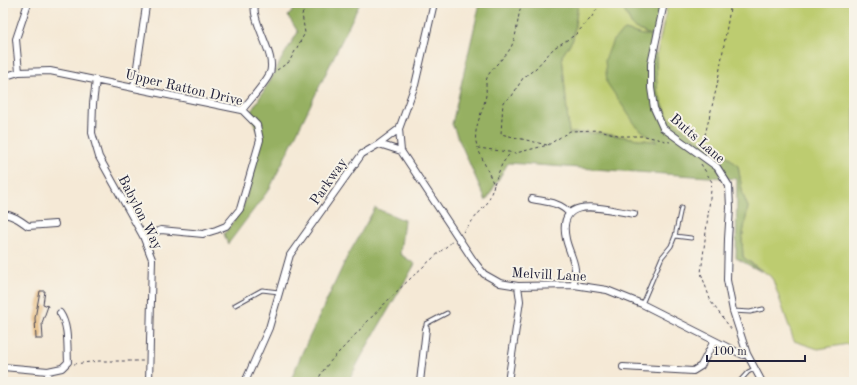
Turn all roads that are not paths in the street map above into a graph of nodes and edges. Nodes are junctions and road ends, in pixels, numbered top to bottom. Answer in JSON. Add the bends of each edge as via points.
{"nodes":[{"id":1,"x":28,"y":3,"type":"edge"},
{"id":2,"x":255,"y":3,"type":"edge"},
{"id":3,"x":434,"y":3,"type":"edge"},
{"id":4,"x":664,"y":3,"type":"edge"},
{"id":5,"x":153,"y":4,"type":"dead end"},
{"id":6,"x":144,"y":5,"type":"edge"},
{"id":7,"x":18,"y":72,"type":"junction"},
{"id":8,"x":3,"y":77,"type":"edge"},
{"id":9,"x":96,"y":80,"type":"junction"},
{"id":10,"x":134,"y":87,"type":"junction"},
{"id":11,"x":242,"y":110,"type":"junction"},
{"id":12,"x":399,"y":129,"type":"junction"},
{"id":13,"x":379,"y":144,"type":"junction"},
{"id":14,"x":402,"y":151,"type":"junction"},
{"id":15,"x":532,"y":200,"type":"dead end"},
{"id":16,"x":680,"y":208,"type":"dead end"},
{"id":17,"x":569,"y":213,"type":"junction"},
{"id":18,"x":3,"y":214,"type":"edge"},
{"id":19,"x":634,"y":214,"type":"dead end"},
{"id":20,"x":55,"y":224,"type":"dead end"},
{"id":21,"x":143,"y":236,"type":"junction"},
{"id":22,"x":675,"y":236,"type":"junction"},
{"id":23,"x":691,"y":238,"type":"dead end"},
{"id":24,"x":574,"y":285,"type":"junction"},
{"id":25,"x":518,"y":286,"type":"junction"},
{"id":26,"x":279,"y":292,"type":"junction"},
{"id":27,"x":642,"y":304,"type":"junction"},
{"id":28,"x":235,"y":305,"type":"dead end"},
{"id":29,"x":763,"y":309,"type":"dead end"},
{"id":30,"x":733,"y":311,"type":"junction"},
{"id":31,"x":60,"y":313,"type":"dead end"},
{"id":32,"x":447,"y":313,"type":"dead end"},
{"id":33,"x":426,"y":329,"type":"joint"},
{"id":34,"x":714,"y":341,"type":"junction"},
{"id":35,"x":748,"y":354,"type":"junction"},
{"id":36,"x":3,"y":367,"type":"edge"},
{"id":37,"x":623,"y":367,"type":"dead end"},
{"id":38,"x":755,"y":369,"type":"junction"},
{"id":39,"x":48,"y":371,"type":"junction"},
{"id":40,"x":48,"y":382,"type":"edge"},
{"id":41,"x":149,"y":382,"type":"edge"},
{"id":42,"x":245,"y":382,"type":"edge"},
{"id":43,"x":420,"y":382,"type":"edge"},
{"id":44,"x":508,"y":382,"type":"edge"},
{"id":45,"x":739,"y":382,"type":"edge"},
{"id":46,"x":762,"y":382,"type":"edge"}],
"edges":[{"from":1,"to":7,"type":"street","via":[[16,39]]},
{"from":2,"to":11,"type":"street","via":[[257,20],[271,65],[269,74]]},
{"from":3,"to":12,"type":"street","via":[[415,85]]},
{"from":4,"to":30,"type":"street","name":"Butts Lane","via":[[651,64],[654,108],[663,128],[717,167],[729,186],[727,280]]},
{"from":5,"to":6,"type":"street"},
{"from":6,"to":10,"type":"street"},
{"from":7,"to":8,"type":"street","name":"Upper Ratton Drive"},
{"from":7,"to":9,"type":"street","name":"Upper Ratton Drive","via":[[50,70]]},
{"from":9,"to":10,"type":"street","name":"Upper Ratton Drive"},
{"from":9,"to":21,"type":"street","name":"Babylon Way","via":[[92,104],[92,133],[99,157]]},
{"from":10,"to":11,"type":"street","name":"Upper Ratton Drive"},
{"from":11,"to":21,"type":"street","name":"Upper Ratton Drive","via":[[257,125],[260,140],[240,209],[226,226],[203,234],[161,230]]},
{"from":12,"to":13,"type":"street","name":"Parkway"},
{"from":12,"to":14,"type":"street"},
{"from":13,"to":14,"type":"street"},
{"from":13,"to":26,"type":"street","name":"Parkway","via":[[362,154],[290,255]]},
{"from":14,"to":25,"type":"street","name":"Melvill Lane","via":[[484,274],[500,283]]},
{"from":15,"to":17,"type":"street","via":[[557,204]]},
{"from":16,"to":22,"type":"lane"},
{"from":17,"to":19,"type":"street","via":[[586,206]]},
{"from":17,"to":24,"type":"street","via":[[565,226],[575,270]]},
{"from":18,"to":20,"type":"street","via":[[10,214],[28,226]]},
{"from":21,"to":41,"type":"street","name":"Babylon Way","via":[[152,259]]},
{"from":22,"to":23,"type":"lane"},
{"from":22,"to":27,"type":"lane","via":[[662,257]]},
{"from":24,"to":25,"type":"street","name":"Melvill Lane"},
{"from":24,"to":27,"type":"street","name":"Melvill Lane","via":[[607,290]]},
{"from":25,"to":44,"type":"street","via":[[520,301]]},
{"from":26,"to":28,"type":"lane","via":[[262,290]]},
{"from":26,"to":42,"type":"street","name":"Parkway","via":[[269,328]]},
{"from":27,"to":34,"type":"street","name":"Melvill Lane"},
{"from":29,"to":30,"type":"lane","via":[[750,312]]},
{"from":30,"to":35,"type":"street","name":"Butts Lane"},
{"from":31,"to":39,"type":"street","via":[[64,318],[68,362],[62,368]]},
{"from":32,"to":33,"type":"lane","via":[[426,324]]},
{"from":33,"to":43,"type":"street"},
{"from":34,"to":35,"type":"street","name":"Melvill Lane","via":[[743,355]]},
{"from":34,"to":37,"type":"street","via":[[701,366],[693,370]]},
{"from":35,"to":38,"type":"street","name":"Butts Lane"},
{"from":36,"to":39,"type":"street"},
{"from":38,"to":45,"type":"lane","via":[[748,372]]},
{"from":38,"to":46,"type":"street","name":"Butts Lane"},
{"from":39,"to":40,"type":"street"}]}
